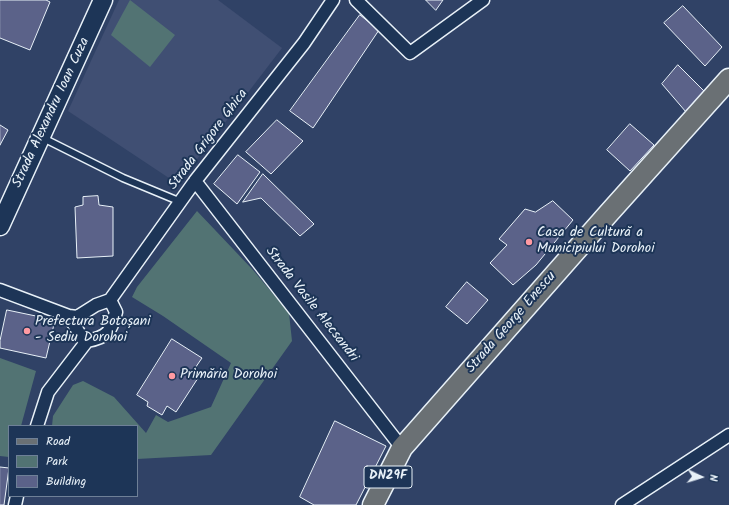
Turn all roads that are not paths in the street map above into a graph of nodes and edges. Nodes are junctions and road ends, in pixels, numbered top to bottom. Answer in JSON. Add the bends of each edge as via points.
{"nodes":[{"id":1,"x":103,"y":0,"type":"edge"},
{"id":2,"x":333,"y":0,"type":"edge"},
{"id":3,"x":356,"y":0,"type":"edge"},
{"id":4,"x":483,"y":0,"type":"edge"},
{"id":5,"x":729,"y":79,"type":"edge"},
{"id":6,"x":41,"y":137,"type":"junction"},
{"id":7,"x":195,"y":181,"type":"junction"},
{"id":8,"x":181,"y":202,"type":"junction"},
{"id":9,"x":0,"y":226,"type":"edge"},
{"id":10,"x":0,"y":290,"type":"edge"},
{"id":11,"x":110,"y":300,"type":"junction"},
{"id":12,"x":70,"y":316,"type":"junction"},
{"id":13,"x":87,"y":341,"type":"junction"},
{"id":14,"x":37,"y":425,"type":"edge"},
{"id":15,"x":729,"y":435,"type":"edge"},
{"id":16,"x":402,"y":448,"type":"junction"},
{"id":17,"x":373,"y":505,"type":"edge"},
{"id":18,"x":622,"y":505,"type":"edge"}],
"edges":[{"from":1,"to":6,"type":"street","name":"Strada Alexandru Ioan Cuza"},
{"from":2,"to":7,"type":"street","name":"Strada Grigore Ghica","via":[[304,43]]},
{"from":3,"to":4,"type":"street","via":[[410,53]]},
{"from":5,"to":16,"type":"main road","name":"Strada George Enescu","number":"DN29F"},
{"from":6,"to":8,"type":"lane","via":[[123,178]]},
{"from":6,"to":9,"type":"street","name":"Strada Alexandru Ioan Cuza"},
{"from":7,"to":8,"type":"street","name":"Strada Grigore Ghica"},
{"from":7,"to":16,"type":"street","name":"Strada Vasile Alecsandri"},
{"from":8,"to":11,"type":"street","name":"Strada Grigore Ghica"},
{"from":10,"to":12,"type":"street"},
{"from":11,"to":12,"type":"street","via":[[77,317]]},
{"from":11,"to":13,"type":"street","via":[[116,312],[113,326],[102,338]]},
{"from":12,"to":13,"type":"street","via":[[82,338]]},
{"from":13,"to":14,"type":"street","via":[[48,392]]},
{"from":15,"to":18,"type":"street"},
{"from":16,"to":17,"type":"main road","name":"Strada George Enescu","number":"DN29F"}]}
